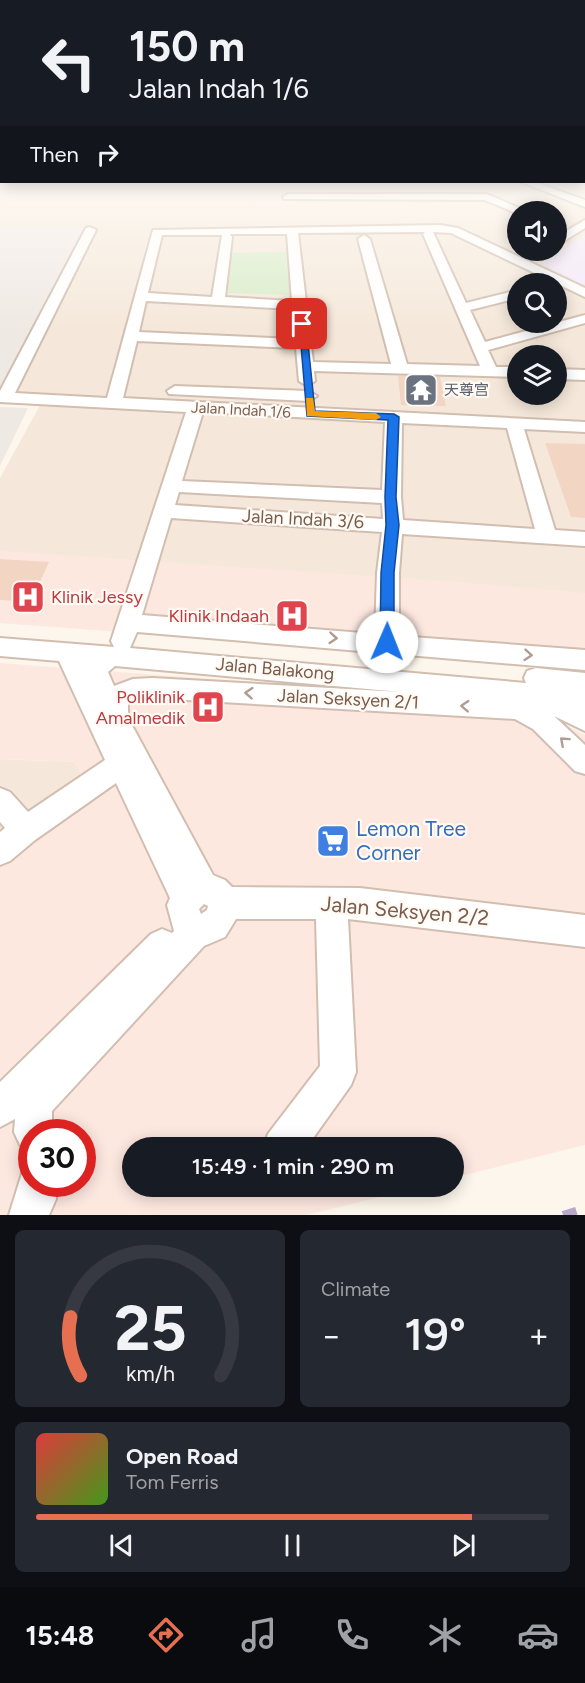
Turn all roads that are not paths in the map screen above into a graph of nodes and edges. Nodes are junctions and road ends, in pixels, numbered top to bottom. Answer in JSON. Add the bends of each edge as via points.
{"nodes":[{"id":1,"x":289,"y":220,"type":"junction"},
{"id":2,"x":585,"y":223,"type":"edge"},
{"id":3,"x":90,"y":230,"type":"dead end"},
{"id":4,"x":567,"y":230,"type":"edge"},
{"id":5,"x":573,"y":232,"type":"junction"},
{"id":6,"x":488,"y":233,"type":"dead end"},
{"id":7,"x":429,"y":234,"type":"dead end"},
{"id":8,"x":567,"y":236,"type":"edge"},
{"id":9,"x":226,"y":237,"type":"dead end"},
{"id":10,"x":364,"y":239,"type":"dead end"},
{"id":11,"x":530,"y":261,"type":"edge"},
{"id":12,"x":526,"y":264,"type":"junction"},
{"id":13,"x":541,"y":273,"type":"edge"},
{"id":14,"x":567,"y":287,"type":"edge"},
{"id":15,"x":585,"y":294,"type":"edge"},
{"id":16,"x":140,"y":297,"type":"junction"},
{"id":17,"x":507,"y":297,"type":"edge"},
{"id":18,"x":218,"y":301,"type":"junction"},
{"id":19,"x":300,"y":305,"type":"junction"},
{"id":20,"x":462,"y":308,"type":"junction"},
{"id":21,"x":585,"y":319,"type":"edge"},
{"id":22,"x":131,"y":336,"type":"junction"},
{"id":23,"x":304,"y":344,"type":"junction"},
{"id":24,"x":480,"y":348,"type":"junction"},
{"id":25,"x":306,"y":366,"type":"junction"},
{"id":26,"x":400,"y":368,"type":"junction"},
{"id":27,"x":490,"y":371,"type":"junction"},
{"id":28,"x":507,"y":372,"type":"edge"},
{"id":29,"x":567,"y":374,"type":"edge"},
{"id":30,"x":585,"y":375,"type":"edge"},
{"id":31,"x":116,"y":396,"type":"junction"},
{"id":32,"x":2,"y":397,"type":"edge"},
{"id":33,"x":310,"y":405,"type":"junction"},
{"id":34,"x":196,"y":407,"type":"junction"},
{"id":35,"x":394,"y":417,"type":"junction"},
{"id":36,"x":514,"y":423,"type":"junction"},
{"id":37,"x":585,"y":427,"type":"edge"},
{"id":38,"x":171,"y":486,"type":"junction"},
{"id":39,"x":391,"y":497,"type":"junction"},
{"id":40,"x":164,"y":511,"type":"junction"},
{"id":41,"x":393,"y":525,"type":"junction"},
{"id":42,"x":547,"y":536,"type":"junction"},
{"id":43,"x":585,"y":539,"type":"edge"},
{"id":44,"x":0,"y":632,"type":"edge"},
{"id":45,"x":122,"y":640,"type":"junction"},
{"id":46,"x":387,"y":642,"type":"junction"},
{"id":47,"x":0,"y":647,"type":"edge"},
{"id":48,"x":66,"y":651,"type":"junction"},
{"id":49,"x":585,"y":660,"type":"edge"},
{"id":50,"x":585,"y":683,"type":"edge"},
{"id":51,"x":531,"y":693,"type":"junction"},
{"id":52,"x":585,"y":699,"type":"edge"},
{"id":53,"x":114,"y":719,"type":"junction"},
{"id":54,"x":585,"y":720,"type":"edge"},
{"id":55,"x":585,"y":762,"type":"edge"},
{"id":56,"x":121,"y":764,"type":"junction"},
{"id":57,"x":0,"y":801,"type":"edge"},
{"id":58,"x":25,"y":830,"type":"junction"},
{"id":59,"x":0,"y":851,"type":"edge"},
{"id":60,"x":331,"y":902,"type":"junction"},
{"id":61,"x":199,"y":908,"type":"junction"},
{"id":62,"x":585,"y":931,"type":"edge"},
{"id":63,"x":0,"y":1108,"type":"edge"},
{"id":64,"x":33,"y":1119,"type":"edge"},
{"id":65,"x":290,"y":1137,"type":"edge"},
{"id":66,"x":36,"y":1197,"type":"edge"},
{"id":67,"x":29,"y":1215,"type":"edge"}],
"edges":[{"from":1,"to":6,"type":"street","via":[[459,219]]},
{"from":1,"to":12,"type":"street","via":[[454,230]]},
{"from":1,"to":16,"type":"street","via":[[246,230],[157,232]]},
{"from":1,"to":19,"type":"street"},
{"from":2,"to":5,"type":"street"},
{"from":3,"to":32,"type":"street","name":"Jalan Indah 1/6"},
{"from":4,"to":5,"type":"street"},
{"from":5,"to":8,"type":"street"},
{"from":7,"to":20,"type":"street"},
{"from":9,"to":18,"type":"street"},
{"from":10,"to":26,"type":"street"},
{"from":11,"to":12,"type":"street"},
{"from":12,"to":13,"type":"street"},
{"from":14,"to":15,"type":"street"},
{"from":16,"to":18,"type":"street"},
{"from":16,"to":22,"type":"street"},
{"from":17,"to":20,"type":"street"},
{"from":18,"to":19,"type":"street"},
{"from":19,"to":23,"type":"street"},
{"from":20,"to":24,"type":"street"},
{"from":21,"to":24,"type":"street"},
{"from":22,"to":23,"type":"street"},
{"from":22,"to":31,"type":"street"},
{"from":23,"to":25,"type":"street"},
{"from":24,"to":27,"type":"street"},
{"from":25,"to":26,"type":"street"},
{"from":25,"to":33,"type":"street"},
{"from":26,"to":27,"type":"street"},
{"from":27,"to":28,"type":"street"},
{"from":29,"to":30,"type":"street"},
{"from":31,"to":32,"type":"street","name":"Jalan Indah 1/6"},
{"from":31,"to":33,"type":"street"},
{"from":31,"to":34,"type":"street","name":"Jalan Indah 1/6"},
{"from":33,"to":34,"type":"street","name":"Jalan Indah 1/6"},
{"from":33,"to":35,"type":"street","name":"Jalan Indah 1/6"},
{"from":34,"to":38,"type":"street"},
{"from":35,"to":36,"type":"street","name":"Jalan Indah 1/6"},
{"from":35,"to":39,"type":"street"},
{"from":36,"to":37,"type":"street","name":"Jalan Indah 1/6"},
{"from":36,"to":42,"type":"street"},
{"from":38,"to":39,"type":"street","name":"Jalan Indah 3/6"},
{"from":38,"to":40,"type":"street"},
{"from":39,"to":41,"type":"street"},
{"from":40,"to":41,"type":"street","name":"Jalan Indah 3/6"},
{"from":40,"to":45,"type":"street"},
{"from":41,"to":42,"type":"street","name":"Jalan Indah 3/6"},
{"from":41,"to":46,"type":"street"},
{"from":42,"to":43,"type":"street","name":"Jalan Indah 3/6"},
{"from":44,"to":45,"type":"street","name":"Jalan Balakong"},
{"from":45,"to":46,"type":"street","one_way":true},
{"from":45,"to":48,"type":"street","name":"Jalan Balakong"},
{"from":45,"to":50,"type":"street","name":"Jalan Balakong"},
{"from":45,"to":51,"type":"street","name":"Jalan Balakong"},
{"from":45,"to":53,"type":"street","via":[[94,671]]},
{"from":46,"to":49,"type":"street","one_way":true},
{"from":47,"to":48,"type":"street","name":"Jalan Balakong"},
{"from":48,"to":56,"type":"street"},
{"from":51,"to":52,"type":"street","name":"Jalan Balakong"},
{"from":51,"to":54,"type":"street"},
{"from":55,"to":53,"type":"street","name":"Jalan Seksyen 2/1","one_way":true,"via":[[542,721],[519,710],[131,689],[115,700]]},
{"from":53,"to":61,"type":"street"},
{"from":56,"to":58,"type":"street"},
{"from":56,"to":61,"type":"street"},
{"from":57,"to":58,"type":"street"},
{"from":58,"to":59,"type":"street"},
{"from":60,"to":61,"type":"street","name":"Jalan Seksyen 2/2"},
{"from":60,"to":62,"type":"street","name":"Jalan Seksyen 2/2"},
{"from":60,"to":65,"type":"street","via":[[338,1072]]},
{"from":61,"to":63,"type":"street"},
{"from":61,"to":64,"type":"street","via":[[34,1104]]},
{"from":66,"to":67,"type":"street"}]}
